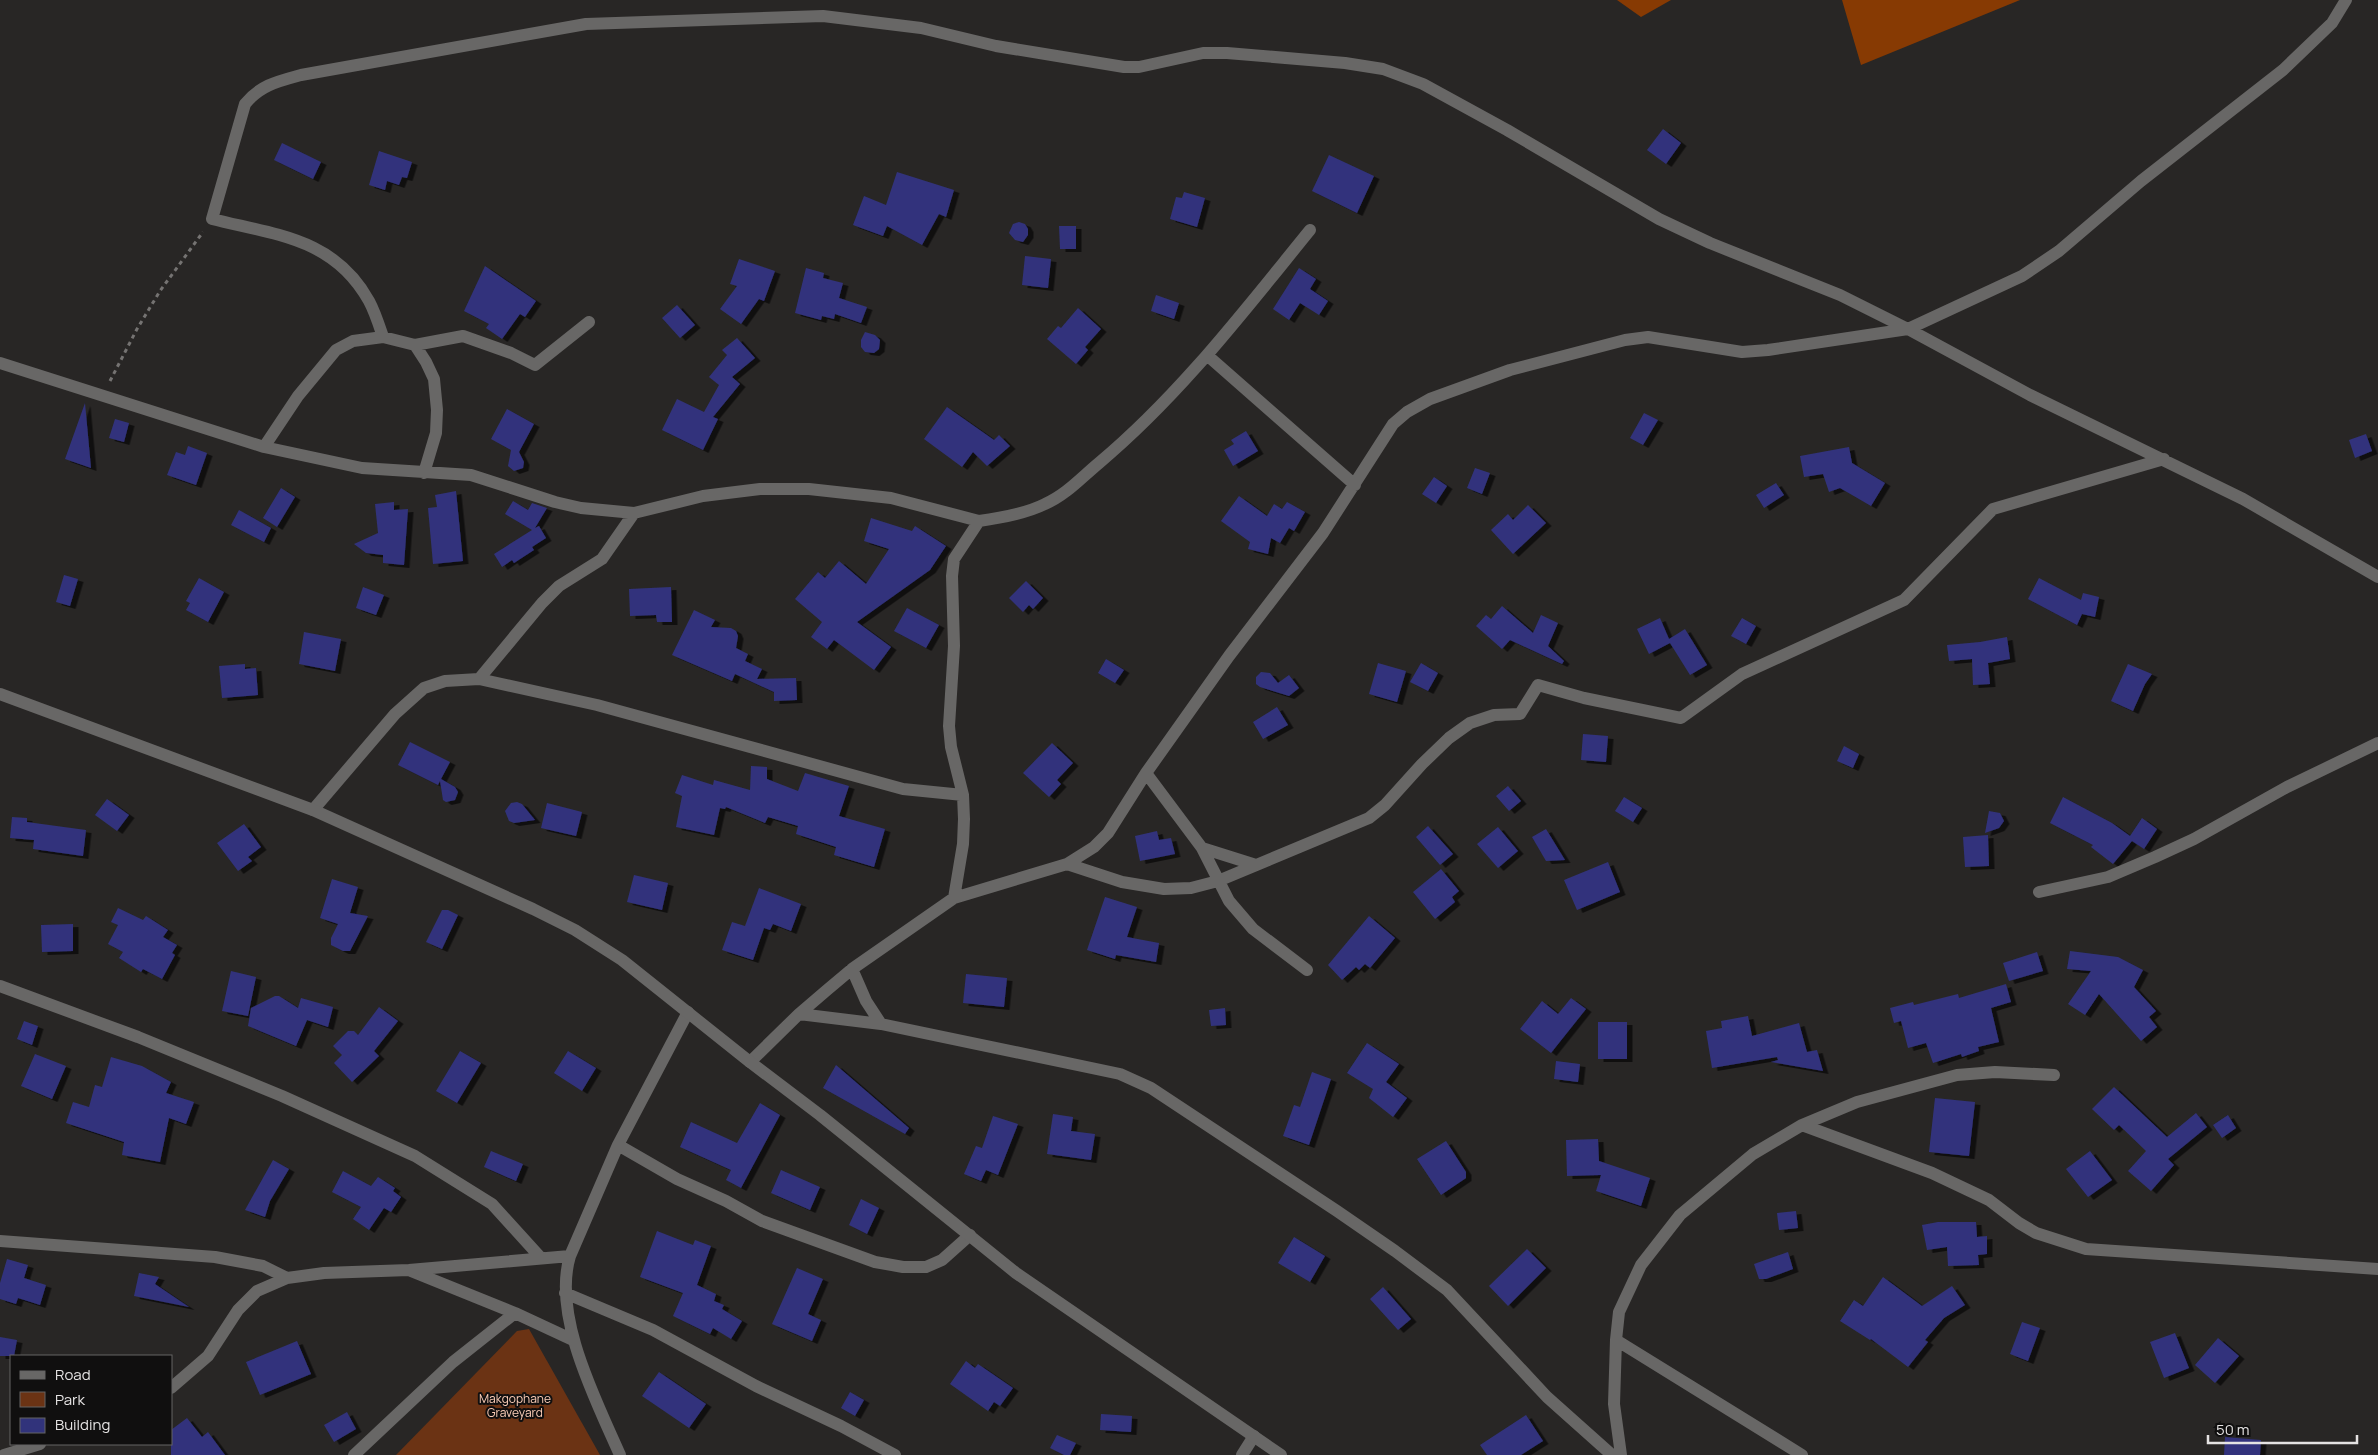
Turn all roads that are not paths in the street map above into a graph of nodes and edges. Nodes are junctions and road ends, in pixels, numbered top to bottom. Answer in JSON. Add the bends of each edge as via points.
{"nodes":[{"id":1,"x":2346,"y":0,"type":"edge"},
{"id":2,"x":1310,"y":230,"type":"dead end"},
{"id":3,"x":589,"y":322,"type":"dead end"},
{"id":4,"x":1908,"y":329,"type":"junction"},
{"id":5,"x":383,"y":337,"type":"junction"},
{"id":6,"x":415,"y":345,"type":"junction"},
{"id":7,"x":1208,"y":356,"type":"junction"},
{"id":8,"x":0,"y":363,"type":"edge"},
{"id":9,"x":264,"y":447,"type":"junction"},
{"id":10,"x":2164,"y":459,"type":"junction"},
{"id":11,"x":424,"y":473,"type":"junction"},
{"id":12,"x":1356,"y":485,"type":"junction"},
{"id":13,"x":634,"y":512,"type":"junction"},
{"id":14,"x":979,"y":521,"type":"junction"},
{"id":15,"x":2378,"y":577,"type":"edge"},
{"id":16,"x":479,"y":679,"type":"junction"},
{"id":17,"x":0,"y":694,"type":"edge"},
{"id":18,"x":2378,"y":744,"type":"edge"},
{"id":19,"x":1146,"y":773,"type":"junction"},
{"id":20,"x":963,"y":795,"type":"junction"},
{"id":21,"x":313,"y":810,"type":"junction"},
{"id":22,"x":1202,"y":848,"type":"junction"},
{"id":23,"x":1067,"y":864,"type":"junction"},
{"id":24,"x":1256,"y":865,"type":"junction"},
{"id":25,"x":1218,"y":882,"type":"junction"},
{"id":26,"x":2039,"y":892,"type":"dead end"},
{"id":27,"x":954,"y":898,"type":"junction"},
{"id":28,"x":852,"y":970,"type":"junction"},
{"id":29,"x":1306,"y":970,"type":"dead end"},
{"id":30,"x":0,"y":986,"type":"edge"},
{"id":31,"x":688,"y":1012,"type":"junction"},
{"id":32,"x":799,"y":1014,"type":"junction"},
{"id":33,"x":882,"y":1024,"type":"junction"},
{"id":34,"x":750,"y":1062,"type":"junction"},
{"id":35,"x":2054,"y":1075,"type":"dead end"},
{"id":36,"x":1802,"y":1126,"type":"junction"},
{"id":37,"x":618,"y":1145,"type":"junction"},
{"id":38,"x":970,"y":1235,"type":"junction"},
{"id":39,"x":0,"y":1241,"type":"edge"},
{"id":40,"x":570,"y":1256,"type":"junction"},
{"id":41,"x":541,"y":1258,"type":"junction"},
{"id":42,"x":2378,"y":1269,"type":"edge"},
{"id":43,"x":409,"y":1270,"type":"junction"},
{"id":44,"x":287,"y":1278,"type":"junction"},
{"id":45,"x":565,"y":1293,"type":"junction"},
{"id":46,"x":515,"y":1313,"type":"junction"},
{"id":47,"x":574,"y":1340,"type":"junction"},
{"id":48,"x":1616,"y":1340,"type":"junction"},
{"id":49,"x":172,"y":1387,"type":"edge"},
{"id":50,"x":1254,"y":1436,"type":"junction"},
{"id":51,"x":37,"y":1445,"type":"edge"},
{"id":52,"x":4,"y":1455,"type":"edge"},
{"id":53,"x":354,"y":1455,"type":"edge"},
{"id":54,"x":620,"y":1455,"type":"edge"},
{"id":55,"x":895,"y":1455,"type":"edge"},
{"id":56,"x":1242,"y":1455,"type":"edge"},
{"id":57,"x":1281,"y":1455,"type":"edge"},
{"id":58,"x":1612,"y":1455,"type":"edge"},
{"id":59,"x":1621,"y":1455,"type":"edge"},
{"id":60,"x":1800,"y":1455,"type":"edge"}],
"edges":[{"from":1,"to":4,"type":"street","via":[[2332,23],[2283,70],[2059,250],[2022,276]]},
{"from":2,"to":7,"type":"street"},
{"from":3,"to":6,"type":"street","via":[[536,365],[463,336]]},
{"from":4,"to":5,"type":"street","via":[[1840,296],[1710,244],[1659,219],[1431,88],[1383,69],[1345,63],[1203,53],[1139,68],[1124,67],[996,46],[921,28],[824,16],[586,24],[320,72],[270,84],[253,94],[245,104],[212,219],[299,240],[330,256],[354,277],[370,302]]},
{"from":4,"to":10,"type":"street","via":[[2030,395]]},
{"from":4,"to":12,"type":"street","via":[[1742,352],[1648,338],[1625,340],[1519,367],[1430,399],[1407,412],[1393,424]]},
{"from":5,"to":6,"type":"street"},
{"from":5,"to":9,"type":"street","via":[[353,340],[336,350],[298,396]]},
{"from":6,"to":11,"type":"street","via":[[434,379],[437,410],[436,433]]},
{"from":7,"to":12,"type":"street"},
{"from":7,"to":14,"type":"street","via":[[1121,445],[1059,497],[1002,518]]},
{"from":8,"to":9,"type":"street"},
{"from":9,"to":11,"type":"street","via":[[362,468]]},
{"from":10,"to":15,"type":"street","via":[[2243,499]]},
{"from":10,"to":24,"type":"street","via":[[1993,509],[1904,600],[1742,674],[1681,718],[1538,685],[1520,714],[1494,715],[1470,722],[1449,738],[1369,818]]},
{"from":11,"to":13,"type":"street","via":[[471,475],[581,508]]},
{"from":12,"to":19,"type":"street"},
{"from":13,"to":14,"type":"street","via":[[703,496],[760,489],[809,489],[891,498]]},
{"from":13,"to":16,"type":"street","via":[[602,559],[559,586]]},
{"from":14,"to":20,"type":"street","via":[[954,559],[952,576],[954,646],[949,726]]},
{"from":16,"to":20,"type":"street","via":[[597,705],[903,789]]},
{"from":16,"to":21,"type":"street","via":[[445,681],[424,688],[396,714]]},
{"from":17,"to":21,"type":"street"},
{"from":18,"to":26,"type":"street","via":[[2287,787],[2155,857],[2108,877]]},
{"from":19,"to":22,"type":"street"},
{"from":19,"to":23,"type":"street","via":[[1108,833],[1094,847]]},
{"from":20,"to":27,"type":"street","via":[[963,844]]},
{"from":21,"to":31,"type":"street","via":[[533,908],[575,930],[622,960]]},
{"from":22,"to":24,"type":"street"},
{"from":22,"to":25,"type":"street"},
{"from":23,"to":25,"type":"street","via":[[1122,882],[1164,888],[1191,888]]},
{"from":23,"to":27,"type":"street"},
{"from":24,"to":25,"type":"street"},
{"from":25,"to":29,"type":"street","via":[[1229,901],[1253,929]]},
{"from":27,"to":28,"type":"street"},
{"from":28,"to":32,"type":"street"},
{"from":28,"to":33,"type":"street","via":[[866,1001]]},
{"from":30,"to":41,"type":"street","via":[[138,1037],[416,1156],[492,1204]]},
{"from":31,"to":34,"type":"street"},
{"from":31,"to":37,"type":"street"},
{"from":32,"to":33,"type":"street"},
{"from":32,"to":34,"type":"street"},
{"from":33,"to":58,"type":"street","via":[[1120,1074],[1151,1088],[1344,1216],[1447,1290],[1547,1397]]},
{"from":34,"to":38,"type":"street"},
{"from":35,"to":36,"type":"street","via":[[1995,1072],[1957,1075],[1858,1102]]},
{"from":36,"to":42,"type":"street","via":[[1932,1174],[1989,1200],[2036,1233],[2086,1249]]},
{"from":36,"to":48,"type":"street","via":[[1753,1154],[1680,1215],[1641,1265],[1628,1290],[1619,1312]]},
{"from":37,"to":38,"type":"street","via":[[677,1179],[762,1221],[875,1262],[926,1267],[942,1260]]},
{"from":37,"to":40,"type":"street"},
{"from":38,"to":50,"type":"street","via":[[1016,1273]]},
{"from":39,"to":44,"type":"street","via":[[215,1257],[263,1266]]},
{"from":40,"to":41,"type":"street"},
{"from":40,"to":45,"type":"street","via":[[565,1271]]},
{"from":41,"to":43,"type":"street"},
{"from":43,"to":44,"type":"street","via":[[324,1273]]},
{"from":43,"to":46,"type":"street"},
{"from":44,"to":49,"type":"street","via":[[257,1292],[244,1304],[208,1356]]},
{"from":45,"to":47,"type":"street"},
{"from":45,"to":55,"type":"street","via":[[653,1330]]},
{"from":46,"to":47,"type":"street"},
{"from":46,"to":53,"type":"street","via":[[453,1362]]},
{"from":47,"to":54,"type":"street"},
{"from":48,"to":59,"type":"street","via":[[1614,1404]]},
{"from":48,"to":60,"type":"street"},
{"from":50,"to":56,"type":"street"},
{"from":50,"to":57,"type":"street"},
{"from":51,"to":52,"type":"street"}]}
